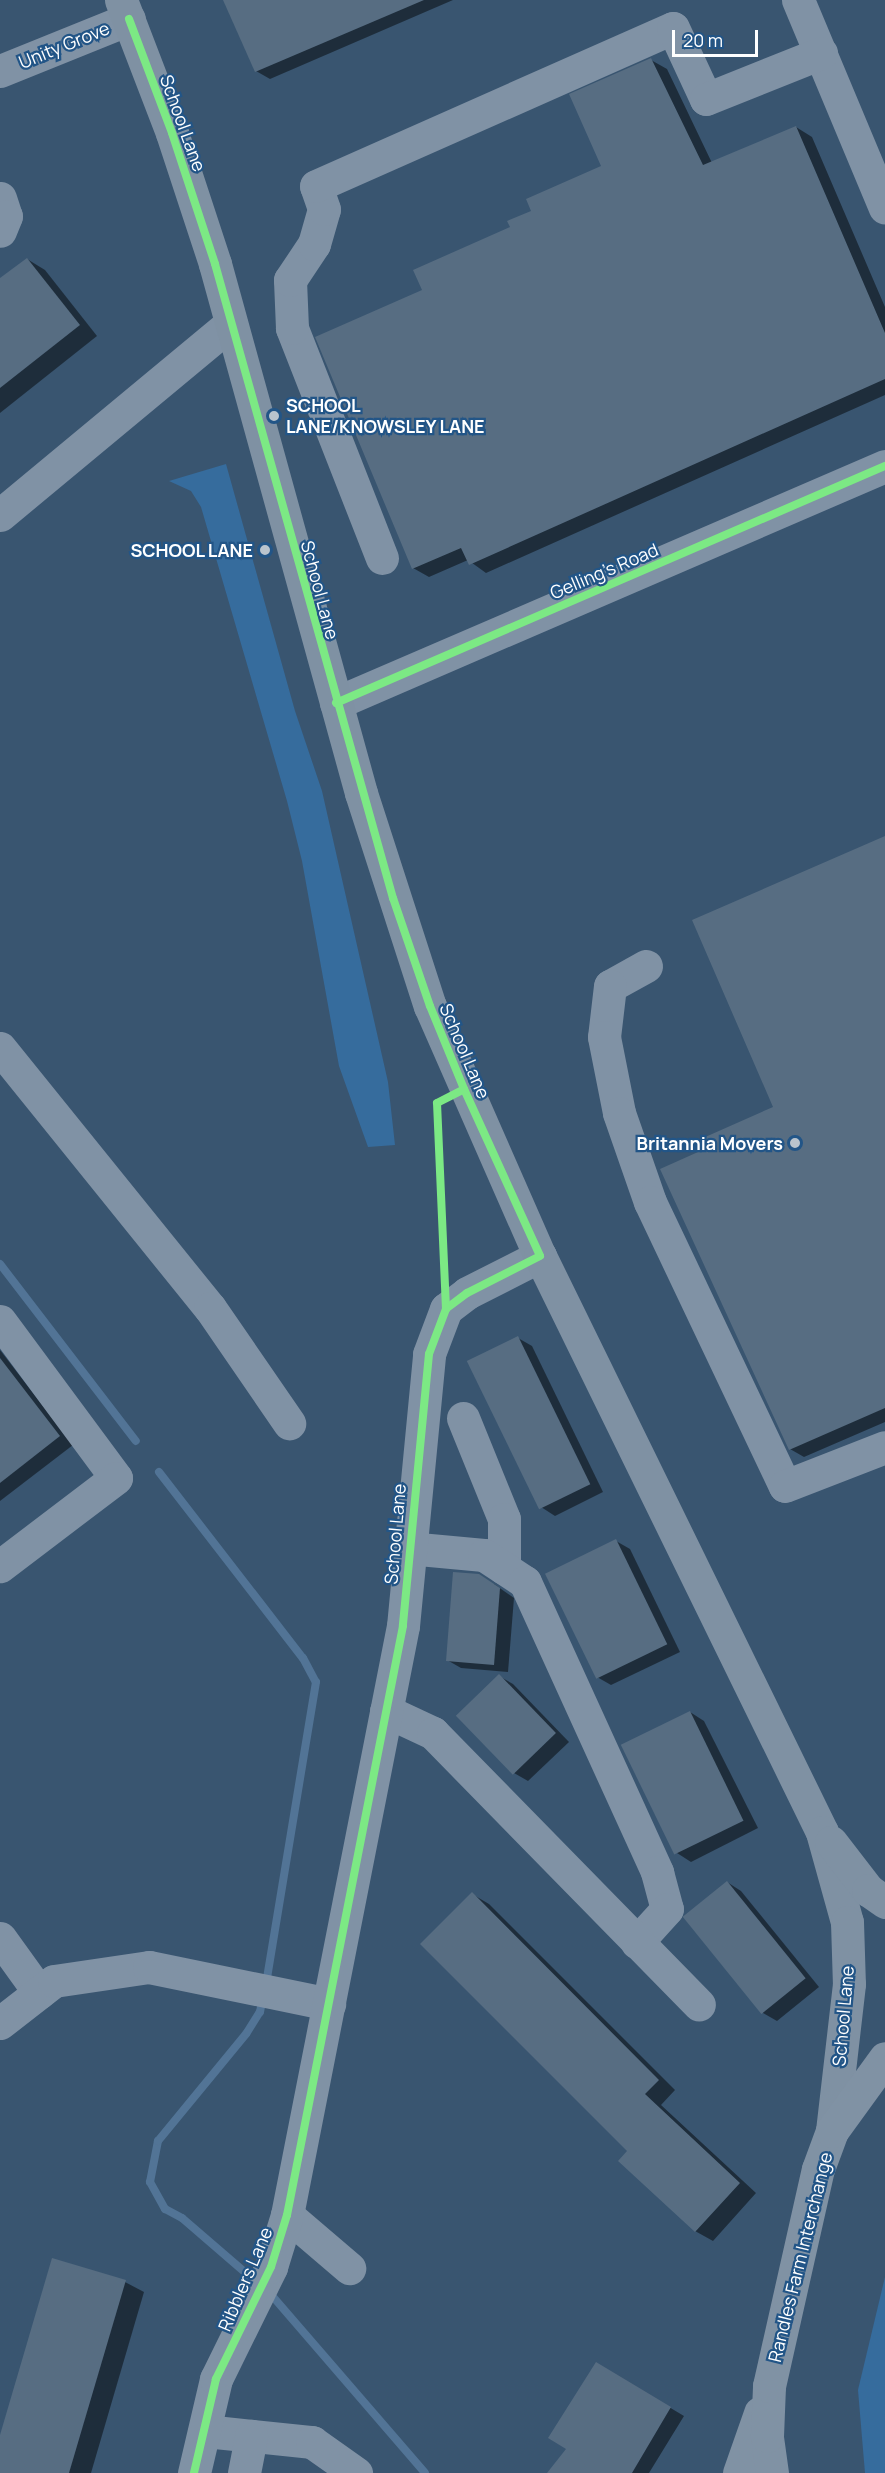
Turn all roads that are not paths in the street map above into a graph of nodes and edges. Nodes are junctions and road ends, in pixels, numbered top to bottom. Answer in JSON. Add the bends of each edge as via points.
{"nodes":[{"id":1,"x":798,"y":0,"type":"edge"},
{"id":2,"x":125,"y":10,"type":"edge"},
{"id":3,"x":821,"y":53,"type":"junction"},
{"id":4,"x":0,"y":71,"type":"edge"},
{"id":5,"x":0,"y":198,"type":"edge"},
{"id":6,"x":885,"y":208,"type":"edge"},
{"id":7,"x":0,"y":231,"type":"edge"},
{"id":8,"x":231,"y":323,"type":"junction"},
{"id":9,"x":885,"y":466,"type":"edge"},
{"id":10,"x":0,"y":514,"type":"edge"},
{"id":11,"x":382,"y":558,"type":"dead end"},
{"id":12,"x":336,"y":703,"type":"junction"},
{"id":13,"x":646,"y":966,"type":"dead end"},
{"id":14,"x":0,"y":1048,"type":"edge"},
{"id":15,"x":540,"y":1256,"type":"junction"},
{"id":16,"x":0,"y":1321,"type":"edge"},
{"id":17,"x":464,"y":1418,"type":"dead end"},
{"id":18,"x":290,"y":1423,"type":"dead end"},
{"id":19,"x":885,"y":1447,"type":"edge"},
{"id":20,"x":408,"y":1548,"type":"junction"},
{"id":21,"x":0,"y":1566,"type":"edge"},
{"id":22,"x":504,"y":1568,"type":"junction"},
{"id":23,"x":386,"y":1711,"type":"junction"},
{"id":24,"x":822,"y":1832,"type":"junction"},
{"id":25,"x":885,"y":1902,"type":"edge"},
{"id":26,"x":0,"y":1938,"type":"edge"},
{"id":27,"x":637,"y":1942,"type":"junction"},
{"id":28,"x":39,"y":1992,"type":"junction"},
{"id":29,"x":328,"y":2004,"type":"junction"},
{"id":30,"x":699,"y":2005,"type":"dead end"},
{"id":31,"x":0,"y":2023,"type":"edge"},
{"id":32,"x":318,"y":2057,"type":"joint"},
{"id":33,"x":885,"y":2058,"type":"edge"},
{"id":34,"x":832,"y":2131,"type":"junction"},
{"id":35,"x":287,"y":2215,"type":"junction"},
{"id":36,"x":349,"y":2268,"type":"dead end"},
{"id":37,"x":769,"y":2386,"type":"junction"},
{"id":38,"x":205,"y":2431,"type":"junction"},
{"id":39,"x":251,"y":2436,"type":"junction"},
{"id":40,"x":194,"y":2473,"type":"edge"},
{"id":41,"x":244,"y":2473,"type":"edge"},
{"id":42,"x":356,"y":2473,"type":"edge"},
{"id":43,"x":739,"y":2473,"type":"edge"},
{"id":44,"x":772,"y":2473,"type":"edge"}],
"edges":[{"from":1,"to":3,"type":"street"},
{"from":2,"to":4,"type":"street","name":"Unity Grove"},
{"from":2,"to":8,"type":"main road","name":"School Lane","via":[[172,133]]},
{"from":3,"to":6,"type":"street"},
{"from":3,"to":11,"type":"street","via":[[706,99],[672,28],[316,186],[324,209],[314,244],[290,280],[292,328]]},
{"from":5,"to":7,"type":"street","via":[[6,216]]},
{"from":8,"to":10,"type":"street"},
{"from":8,"to":12,"type":"main road","name":"School Lane"},
{"from":9,"to":12,"type":"street","name":"Gelling's Road"},
{"from":12,"to":15,"type":"main road","name":"School Lane","via":[[390,888],[430,1006]]},
{"from":13,"to":19,"type":"street","via":[[610,986],[604,1037],[619,1113],[650,1202],[785,1486]]},
{"from":14,"to":18,"type":"street","via":[[210,1308]]},
{"from":15,"to":20,"type":"street","name":"School Lane","via":[[467,1293],[446,1309],[438,1325],[429,1354]]},
{"from":15,"to":24,"type":"main road","name":"School Lane"},
{"from":16,"to":21,"type":"street","via":[[116,1478]]},
{"from":17,"to":22,"type":"street","via":[[504,1519]]},
{"from":20,"to":22,"type":"street","via":[[484,1555]]},
{"from":20,"to":23,"type":"street","name":"School Lane","via":[[403,1626]]},
{"from":22,"to":27,"type":"street","via":[[525,1582],[657,1872],[667,1909]]},
{"from":23,"to":27,"type":"street","via":[[433,1733]]},
{"from":23,"to":29,"type":"street","name":"School Lane"},
{"from":24,"to":25,"type":"main road","name":"School Lane","via":[[868,1890]]},
{"from":24,"to":34,"type":"main road","name":"School Lane","via":[[847,1922],[849,1984]]},
{"from":26,"to":28,"type":"street"},
{"from":27,"to":30,"type":"street"},
{"from":28,"to":29,"type":"street","via":[[54,1981],[150,1967]]},
{"from":28,"to":31,"type":"street"},
{"from":29,"to":32,"type":"street","name":"School Lane"},
{"from":32,"to":35,"type":"street","name":"Ribblers Lane"},
{"from":33,"to":34,"type":"highway","name":"Randles Farm Interchange"},
{"from":34,"to":37,"type":"highway","name":"Randles Farm Interchange","via":[[818,2169]]},
{"from":35,"to":36,"type":"street"},
{"from":35,"to":38,"type":"street","name":"Ribblers Lane","via":[[271,2266],[216,2379]]},
{"from":37,"to":43,"type":"highway"},
{"from":37,"to":44,"type":"highway","name":"Randles Farm Interchange","via":[[767,2436]]},
{"from":38,"to":39,"type":"street"},
{"from":38,"to":40,"type":"street","name":"Ribblers Lane"},
{"from":39,"to":41,"type":"street"},
{"from":39,"to":42,"type":"street","via":[[312,2442]]}]}
